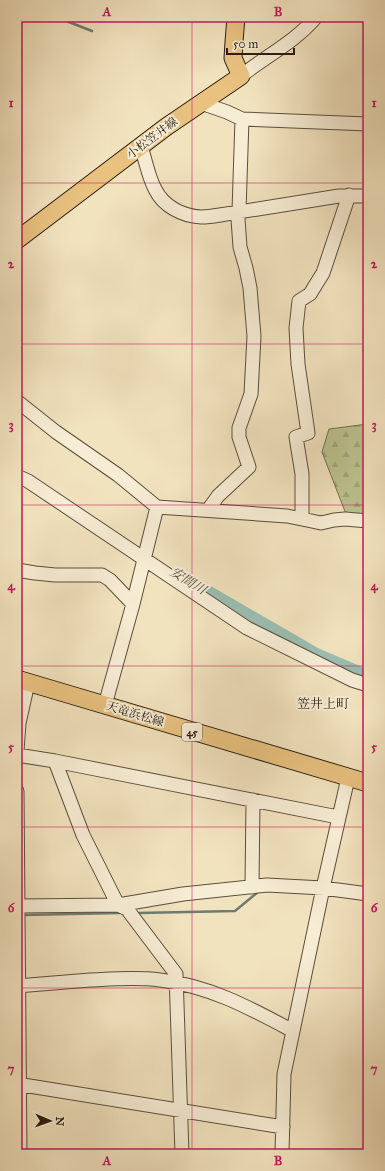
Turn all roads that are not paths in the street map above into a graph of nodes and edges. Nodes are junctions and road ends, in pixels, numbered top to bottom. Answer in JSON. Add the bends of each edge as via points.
{"nodes":[{"id":1,"x":236,"y":17,"type":"edge"},
{"id":2,"x":316,"y":17,"type":"edge"},
{"id":3,"x":241,"y":76,"type":"junction"},
{"id":4,"x":201,"y":103,"type":"junction"},
{"id":5,"x":242,"y":119,"type":"junction"},
{"id":6,"x":368,"y":124,"type":"edge"},
{"id":7,"x":141,"y":147,"type":"junction"},
{"id":8,"x":349,"y":195,"type":"junction"},
{"id":9,"x":368,"y":196,"type":"edge"},
{"id":10,"x":239,"y":211,"type":"junction"},
{"id":11,"x":17,"y":240,"type":"edge"},
{"id":12,"x":17,"y":401,"type":"edge"},
{"id":13,"x":17,"y":476,"type":"edge"},
{"id":14,"x":157,"y":507,"type":"junction"},
{"id":15,"x":208,"y":510,"type":"junction"},
{"id":16,"x":302,"y":519,"type":"junction"},
{"id":17,"x":368,"y":521,"type":"edge"},
{"id":18,"x":145,"y":555,"type":"junction"},
{"id":19,"x":17,"y":570,"type":"edge"},
{"id":20,"x":133,"y":604,"type":"junction"},
{"id":21,"x":23,"y":681,"type":"edge"},
{"id":22,"x":368,"y":685,"type":"edge"},
{"id":23,"x":105,"y":705,"type":"junction"},
{"id":24,"x":17,"y":751,"type":"edge"},
{"id":25,"x":17,"y":755,"type":"edge"},
{"id":26,"x":55,"y":761,"type":"junction"},
{"id":27,"x":348,"y":778,"type":"junction"},
{"id":28,"x":368,"y":783,"type":"edge"},
{"id":29,"x":17,"y":791,"type":"edge"},
{"id":30,"x":254,"y":800,"type":"junction"},
{"id":31,"x":338,"y":817,"type":"junction"},
{"id":32,"x":252,"y":887,"type":"junction"},
{"id":33,"x":323,"y":888,"type":"junction"},
{"id":34,"x":368,"y":894,"type":"edge"},
{"id":35,"x":118,"y":905,"type":"junction"},
{"id":36,"x":18,"y":910,"type":"edge"},
{"id":37,"x":176,"y":983,"type":"junction"},
{"id":38,"x":18,"y":986,"type":"edge"},
{"id":39,"x":293,"y":1031,"type":"junction"},
{"id":40,"x":18,"y":1084,"type":"edge"},
{"id":41,"x":180,"y":1110,"type":"junction"},
{"id":42,"x":283,"y":1127,"type":"junction"},
{"id":43,"x":20,"y":1154,"type":"edge"},
{"id":44,"x":182,"y":1154,"type":"edge"},
{"id":45,"x":282,"y":1154,"type":"edge"}],
"edges":[{"from":1,"to":3,"type":"main road","via":[[233,58]]},
{"from":2,"to":3,"type":"street","via":[[283,47]]},
{"from":3,"to":4,"type":"main road","name":"小松笠井線"},
{"from":4,"to":5,"type":"street"},
{"from":4,"to":7,"type":"main road","name":"小松笠井線"},
{"from":5,"to":6,"type":"street"},
{"from":5,"to":10,"type":"street"},
{"from":7,"to":10,"type":"street","via":[[155,190],[175,210],[202,217]]},
{"from":7,"to":11,"type":"main road","name":"小松笠井線"},
{"from":8,"to":9,"type":"street"},
{"from":8,"to":10,"type":"street"},
{"from":8,"to":16,"type":"street","via":[[323,273],[310,294],[299,301],[296,328],[298,364],[308,432],[296,437],[302,474]]},
{"from":10,"to":15,"type":"street","via":[[240,247],[250,288],[254,336],[251,394],[239,428],[239,437],[249,467],[218,496]]},
{"from":12,"to":14,"type":"street"},
{"from":13,"to":18,"type":"street"},
{"from":14,"to":15,"type":"street"},
{"from":14,"to":18,"type":"street"},
{"from":15,"to":16,"type":"street"},
{"from":16,"to":17,"type":"street","via":[[321,523],[345,519]]},
{"from":18,"to":20,"type":"street"},
{"from":18,"to":22,"type":"street","via":[[246,628],[352,680]]},
{"from":19,"to":20,"type":"street","via":[[55,575],[102,575]]},
{"from":20,"to":23,"type":"street"},
{"from":21,"to":23,"type":"main road","name":"天竜浜松線","number":"45"},
{"from":21,"to":24,"type":"street"},
{"from":23,"to":27,"type":"main road","name":"天竜浜松線","number":"45"},
{"from":25,"to":26,"type":"street"},
{"from":26,"to":30,"type":"street"},
{"from":26,"to":35,"type":"street","via":[[83,835]]},
{"from":27,"to":28,"type":"main road","name":"天竜浜松線","number":"45"},
{"from":27,"to":31,"type":"street"},
{"from":29,"to":36,"type":"street"},
{"from":30,"to":31,"type":"street"},
{"from":30,"to":32,"type":"street"},
{"from":31,"to":33,"type":"street"},
{"from":32,"to":33,"type":"street","via":[[267,885]]},
{"from":32,"to":35,"type":"street","via":[[183,894]]},
{"from":33,"to":34,"type":"street"},
{"from":33,"to":39,"type":"street"},
{"from":35,"to":36,"type":"street"},
{"from":35,"to":37,"type":"street","via":[[127,909],[176,974]]},
{"from":36,"to":38,"type":"street"},
{"from":37,"to":38,"type":"street","via":[[135,978]]},
{"from":37,"to":39,"type":"street","via":[[187,984],[229,998]]},
{"from":37,"to":41,"type":"street"},
{"from":38,"to":40,"type":"street"},
{"from":39,"to":42,"type":"street","via":[[284,1074]]},
{"from":40,"to":41,"type":"street"},
{"from":40,"to":43,"type":"street"},
{"from":41,"to":42,"type":"street"},
{"from":41,"to":44,"type":"street"},
{"from":42,"to":45,"type":"street"}]}
